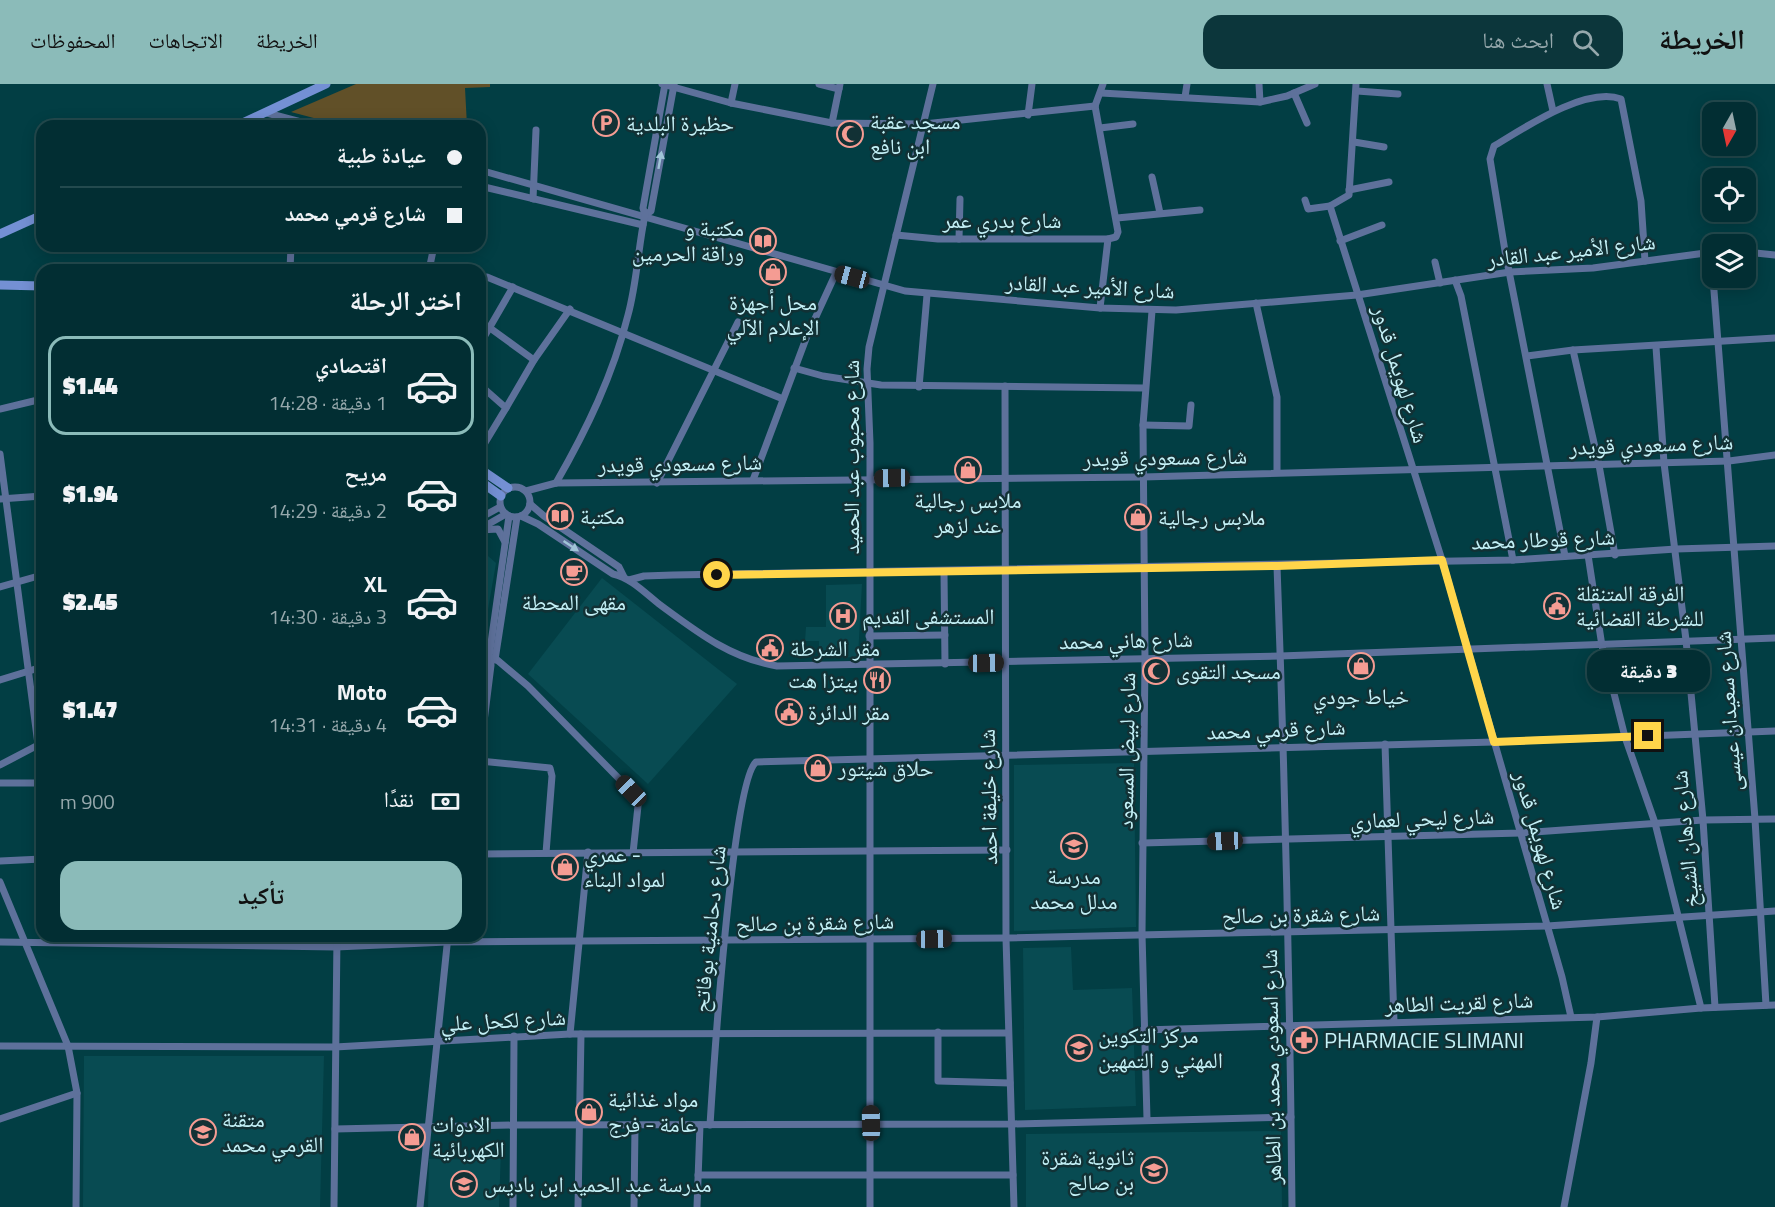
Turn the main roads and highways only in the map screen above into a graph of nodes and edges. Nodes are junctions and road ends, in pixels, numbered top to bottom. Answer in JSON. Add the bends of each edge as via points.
{"nodes":[{"id":1,"x":326,"y":84,"type":"edge"},
{"id":2,"x":250,"y":120,"type":"edge"},
{"id":3,"x":36,"y":218,"type":"edge"},
{"id":4,"x":0,"y":234,"type":"edge"},
{"id":5,"x":0,"y":284,"type":"edge"},
{"id":6,"x":36,"y":285,"type":"edge"},
{"id":7,"x":486,"y":473,"type":"edge"},
{"id":8,"x":486,"y":485,"type":"edge"},
{"id":9,"x":508,"y":488,"type":"road end"},
{"id":10,"x":501,"y":496,"type":"road end"}],
"edges":[{"from":1,"to":2,"type":"main road"},
{"from":3,"to":4,"type":"main road"},
{"from":5,"to":6,"type":"main road"},
{"from":7,"to":9,"type":"main road"},
{"from":8,"to":10,"type":"main road"}]}
